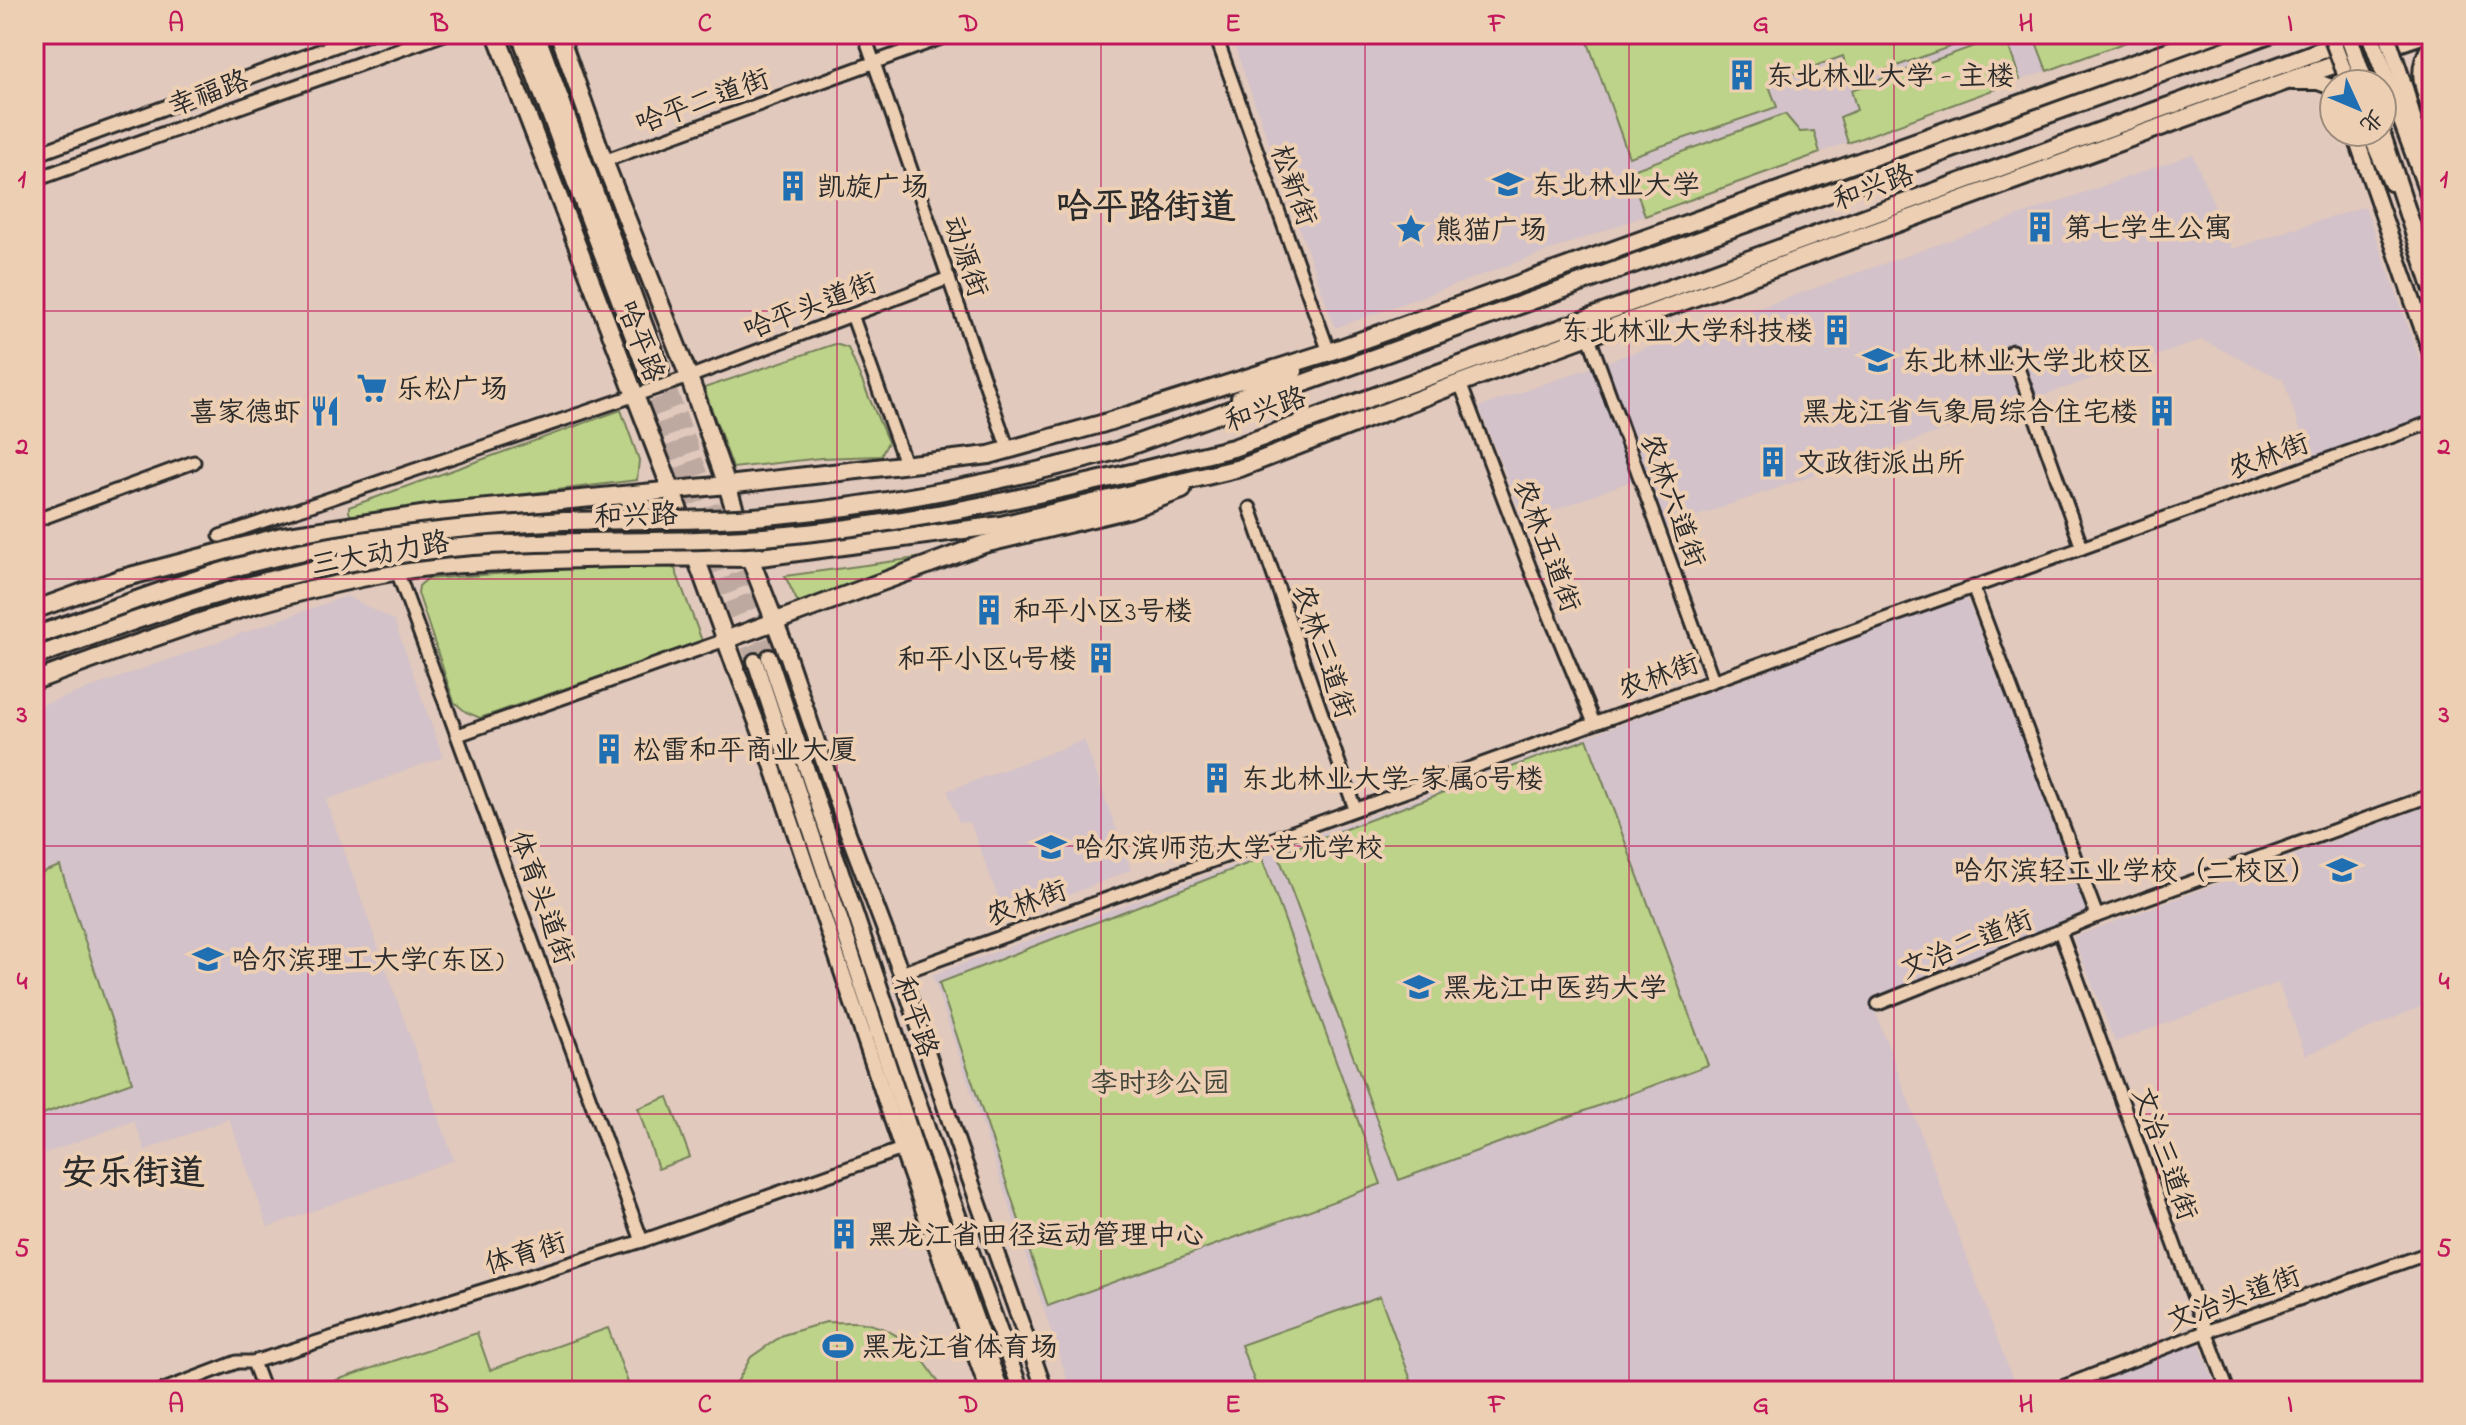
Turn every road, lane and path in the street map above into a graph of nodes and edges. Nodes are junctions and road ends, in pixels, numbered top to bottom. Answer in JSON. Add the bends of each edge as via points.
{"nodes":[{"id":1,"x":367,"y":34,"type":"edge"},
{"id":2,"x":443,"y":34,"type":"edge"},
{"id":3,"x":496,"y":34,"type":"edge"},
{"id":4,"x":517,"y":34,"type":"edge"},
{"id":5,"x":536,"y":34,"type":"edge"},
{"id":6,"x":544,"y":34,"type":"edge"},
{"id":7,"x":559,"y":34,"type":"edge"},
{"id":8,"x":864,"y":34,"type":"edge"},
{"id":9,"x":952,"y":34,"type":"edge"},
{"id":10,"x":1215,"y":34,"type":"edge"},
{"id":11,"x":2215,"y":34,"type":"edge"},
{"id":12,"x":2270,"y":34,"type":"edge"},
{"id":13,"x":2330,"y":34,"type":"edge"},
{"id":14,"x":2348,"y":34,"type":"edge"},
{"id":15,"x":2368,"y":34,"type":"edge"},
{"id":16,"x":2387,"y":34,"type":"edge"},
{"id":17,"x":2425,"y":34,"type":"edge"},
{"id":18,"x":2432,"y":43,"type":"edge"},
{"id":19,"x":544,"y":57,"type":"junction"},
{"id":20,"x":874,"y":62,"type":"junction"},
{"id":21,"x":2343,"y":68,"type":"edge"},
{"id":22,"x":2360,"y":68,"type":"edge"},
{"id":23,"x":2284,"y":82,"type":"junction"},
{"id":24,"x":2318,"y":82,"type":"edge"},
{"id":25,"x":2398,"y":108,"type":"edge"},
{"id":26,"x":2432,"y":118,"type":"edge"},
{"id":27,"x":536,"y":143,"type":"junction"},
{"id":28,"x":2360,"y":148,"type":"edge"},
{"id":29,"x":2363,"y":148,"type":"edge"},
{"id":30,"x":2373,"y":148,"type":"edge"},
{"id":31,"x":2386,"y":148,"type":"edge"},
{"id":32,"x":2362,"y":153,"type":"junction"},
{"id":33,"x":34,"y":155,"type":"edge"},
{"id":34,"x":604,"y":161,"type":"junction"},
{"id":35,"x":34,"y":180,"type":"edge"},
{"id":36,"x":2432,"y":192,"type":"edge"},
{"id":37,"x":2432,"y":202,"type":"edge"},
{"id":38,"x":2415,"y":238,"type":"junction"},
{"id":39,"x":949,"y":278,"type":"junction"},
{"id":40,"x":2432,"y":287,"type":"edge"},
{"id":41,"x":852,"y":315,"type":"junction"},
{"id":42,"x":1589,"y":337,"type":"junction"},
{"id":43,"x":1346,"y":346,"type":"junction"},
{"id":44,"x":2012,"y":351,"type":"dead end"},
{"id":45,"x":1329,"y":352,"type":"junction"},
{"id":46,"x":2432,"y":356,"type":"edge"},
{"id":47,"x":689,"y":377,"type":"junction"},
{"id":48,"x":1460,"y":383,"type":"junction"},
{"id":49,"x":635,"y":395,"type":"junction"},
{"id":50,"x":2432,"y":422,"type":"edge"},
{"id":51,"x":1353,"y":424,"type":"junction"},
{"id":52,"x":1166,"y":433,"type":"junction"},
{"id":53,"x":1233,"y":448,"type":"junction"},
{"id":54,"x":1008,"y":449,"type":"junction"},
{"id":55,"x":194,"y":462,"type":"dead end"},
{"id":56,"x":906,"y":466,"type":"junction"},
{"id":57,"x":1240,"y":468,"type":"junction"},
{"id":58,"x":727,"y":485,"type":"junction"},
{"id":59,"x":671,"y":489,"type":"junction"},
{"id":60,"x":1250,"y":508,"type":"dead end"},
{"id":61,"x":34,"y":521,"type":"edge"},
{"id":62,"x":220,"y":536,"type":"dead end"},
{"id":63,"x":2082,"y":548,"type":"junction"},
{"id":64,"x":694,"y":557,"type":"junction"},
{"id":65,"x":750,"y":558,"type":"junction"},
{"id":66,"x":397,"y":571,"type":"junction"},
{"id":67,"x":1973,"y":587,"type":"junction"},
{"id":68,"x":34,"y":610,"type":"edge"},
{"id":69,"x":775,"y":622,"type":"junction"},
{"id":70,"x":34,"y":636,"type":"edge"},
{"id":71,"x":725,"y":640,"type":"junction"},
{"id":72,"x":770,"y":656,"type":"junction"},
{"id":73,"x":34,"y":657,"type":"edge"},
{"id":74,"x":736,"y":668,"type":"joint"},
{"id":75,"x":1713,"y":680,"type":"junction"},
{"id":76,"x":34,"y":681,"type":"edge"},
{"id":77,"x":1594,"y":723,"type":"junction"},
{"id":78,"x":458,"y":735,"type":"junction"},
{"id":79,"x":2432,"y":795,"type":"edge"},
{"id":80,"x":1355,"y":809,"type":"junction"},
{"id":81,"x":2097,"y":916,"type":"junction"},
{"id":82,"x":2060,"y":931,"type":"junction"},
{"id":83,"x":901,"y":973,"type":"junction"},
{"id":84,"x":1878,"y":1004,"type":"dead end"},
{"id":85,"x":902,"y":1149,"type":"junction"},
{"id":86,"x":642,"y":1241,"type":"junction"},
{"id":87,"x":2432,"y":1252,"type":"edge"},
{"id":88,"x":2205,"y":1332,"type":"junction"},
{"id":89,"x":253,"y":1362,"type":"junction"},
{"id":90,"x":161,"y":1391,"type":"edge"},
{"id":91,"x":264,"y":1391,"type":"edge"},
{"id":92,"x":988,"y":1391,"type":"edge"},
{"id":93,"x":1001,"y":1391,"type":"edge"},
{"id":94,"x":1021,"y":1391,"type":"edge"},
{"id":95,"x":1045,"y":1391,"type":"edge"},
{"id":96,"x":2052,"y":1391,"type":"edge"},
{"id":97,"x":2228,"y":1391,"type":"edge"}],
"edges":[{"from":1,"to":33,"type":"main road","name":"幸福路"},
{"from":2,"to":35,"type":"main road","name":"幸福路"},
{"from":3,"to":27,"type":"highway","name":"哈平路"},
{"from":4,"to":19,"type":"highway","name":"哈平路","via":[[654,372]]},
{"from":4,"to":27,"type":"highway"},
{"from":5,"to":19,"type":"highway","name":"哈平路"},
{"from":6,"to":19,"type":"highway"},
{"from":7,"to":34,"type":"highway","name":"哈平路"},
{"from":8,"to":20,"type":"street","name":"动源街"},
{"from":9,"to":20,"type":"street","name":"哈平二道街"},
{"from":10,"to":45,"type":"street","name":"松新街"},
{"from":11,"to":43,"type":"highway","name":"和兴路"},
{"from":12,"to":52,"type":"highway"},
{"from":13,"to":21,"type":"main road","bridge":true},
{"from":14,"to":22,"type":"highway","bridge":true},
{"from":15,"to":37,"type":"highway","bridge":true},
{"from":15,"to":53,"type":"highway","name":"和兴路"},
{"from":16,"to":36,"type":"main road","bridge":true},
{"from":17,"to":23,"type":"highway","name":"和兴路"},
{"from":18,"to":26,"type":"main road","via":[[2420,74]]},
{"from":20,"to":34,"type":"street","name":"哈平二道街"},
{"from":20,"to":39,"type":"street","name":"动源街"},
{"from":23,"to":24,"type":"main road"},
{"from":23,"to":42,"type":"highway","name":"和兴路"},
{"from":25,"to":26,"type":"main road","via":[[2416,108]]},
{"from":27,"to":49,"type":"highway","name":"哈平路"},
{"from":28,"to":32,"type":"main road"},
{"from":29,"to":32,"type":"main road"},
{"from":30,"to":38,"type":"main road"},
{"from":31,"to":38,"type":"highway"},
{"from":32,"to":46,"type":"main road"},
{"from":34,"to":47,"type":"highway","name":"哈平路"},
{"from":38,"to":40,"type":"highway"},
{"from":39,"to":41,"type":"street","name":"哈平头道街"},
{"from":39,"to":54,"type":"street","name":"动源街"},
{"from":41,"to":47,"type":"street","name":"哈平头道街"},
{"from":41,"to":56,"type":"street"},
{"from":42,"to":48,"type":"highway","name":"和兴路"},
{"from":42,"to":75,"type":"street","name":"农林六道街"},
{"from":43,"to":45,"type":"highway","name":"和兴路"},
{"from":43,"to":52,"type":"highway"},
{"from":44,"to":63,"type":"street"},
{"from":45,"to":54,"type":"highway","name":"和兴路"},
{"from":47,"to":49,"type":"street","name":"哈平头道街"},
{"from":47,"to":58,"type":"highway","name":"哈平路"},
{"from":48,"to":51,"type":"highway","name":"和兴路"},
{"from":48,"to":77,"type":"street","name":"农林五道街"},
{"from":49,"to":59,"type":"highway","name":"哈平路"},
{"from":49,"to":62,"type":"street","name":"哈平头道街"},
{"from":50,"to":63,"type":"street","name":"农林街"},
{"from":51,"to":53,"type":"highway"},
{"from":51,"to":57,"type":"highway","name":"和兴路"},
{"from":52,"to":70,"type":"highway","bridge":true,"via":[[1116,451],[927,496],[749,518],[565,521],[345,543],[189,581]]},
{"from":53,"to":73,"type":"highway","name":"和兴路","bridge":true,"via":[[1005,503],[888,523],[762,537],[472,546],[329,566],[195,600]]},
{"from":54,"to":56,"type":"highway","name":"和兴路"},
{"from":55,"to":61,"type":"street"},
{"from":56,"to":58,"type":"highway","name":"和兴路"},
{"from":57,"to":65,"type":"highway","name":"和兴路","via":[[1001,525]]},
{"from":57,"to":69,"type":"highway","name":"和兴路","via":[[1130,509],[984,544]]},
{"from":58,"to":59,"type":"highway","name":"三大动力路"},
{"from":58,"to":65,"type":"highway","name":"哈平路"},
{"from":59,"to":64,"type":"highway","name":"哈平路"},
{"from":59,"to":68,"type":"highway","name":"三大动力路","via":[[435,513],[282,536],[119,579]]},
{"from":60,"to":80,"type":"street","name":"农林三道街"},
{"from":63,"to":67,"type":"street","name":"农林街"},
{"from":64,"to":65,"type":"highway","name":"三大动力路"},
{"from":64,"to":66,"type":"highway","name":"三大动力路","via":[[443,564]]},
{"from":64,"to":71,"type":"highway","name":"哈平路"},
{"from":65,"to":69,"type":"highway","name":"哈平路"},
{"from":66,"to":76,"type":"highway","name":"三大动力路","via":[[278,598]]},
{"from":66,"to":78,"type":"street","name":"体育头道街"},
{"from":67,"to":75,"type":"street","name":"农林街"},
{"from":67,"to":81,"type":"street"},
{"from":69,"to":71,"type":"highway","name":"和兴路"},
{"from":69,"to":72,"type":"highway","name":"哈平路"},
{"from":71,"to":74,"type":"highway","name":"哈平路"},
{"from":71,"to":78,"type":"street"},
{"from":72,"to":83,"type":"main road","via":[[847,830]]},
{"from":72,"to":93,"type":"main road","name":"和平路","via":[[915,1146]]},
{"from":72,"to":94,"type":"main road","name":"和平路","via":[[931,1140]]},
{"from":74,"to":85,"type":"main road"},
{"from":75,"to":77,"type":"street","name":"农林街"},
{"from":77,"to":80,"type":"street","name":"农林街"},
{"from":78,"to":86,"type":"street","name":"体育头道街"},
{"from":79,"to":81,"type":"street","name":"文治二道街"},
{"from":80,"to":83,"type":"street","name":"农林街"},
{"from":81,"to":82,"type":"street","name":"文治二道街"},
{"from":82,"to":84,"type":"street","name":"文治二道街"},
{"from":82,"to":88,"type":"street","name":"文治三道街"},
{"from":83,"to":95,"type":"main road"},
{"from":85,"to":86,"type":"street","name":"体育街"},
{"from":85,"to":92,"type":"main road"},
{"from":86,"to":89,"type":"street","name":"体育街"},
{"from":87,"to":88,"type":"street","name":"文治头道街"},
{"from":88,"to":96,"type":"street","name":"文治头道街"},
{"from":88,"to":97,"type":"street","name":"文治三道街"},
{"from":89,"to":90,"type":"street","name":"体育街","via":[[237,1362]]},
{"from":89,"to":91,"type":"street"}]}
